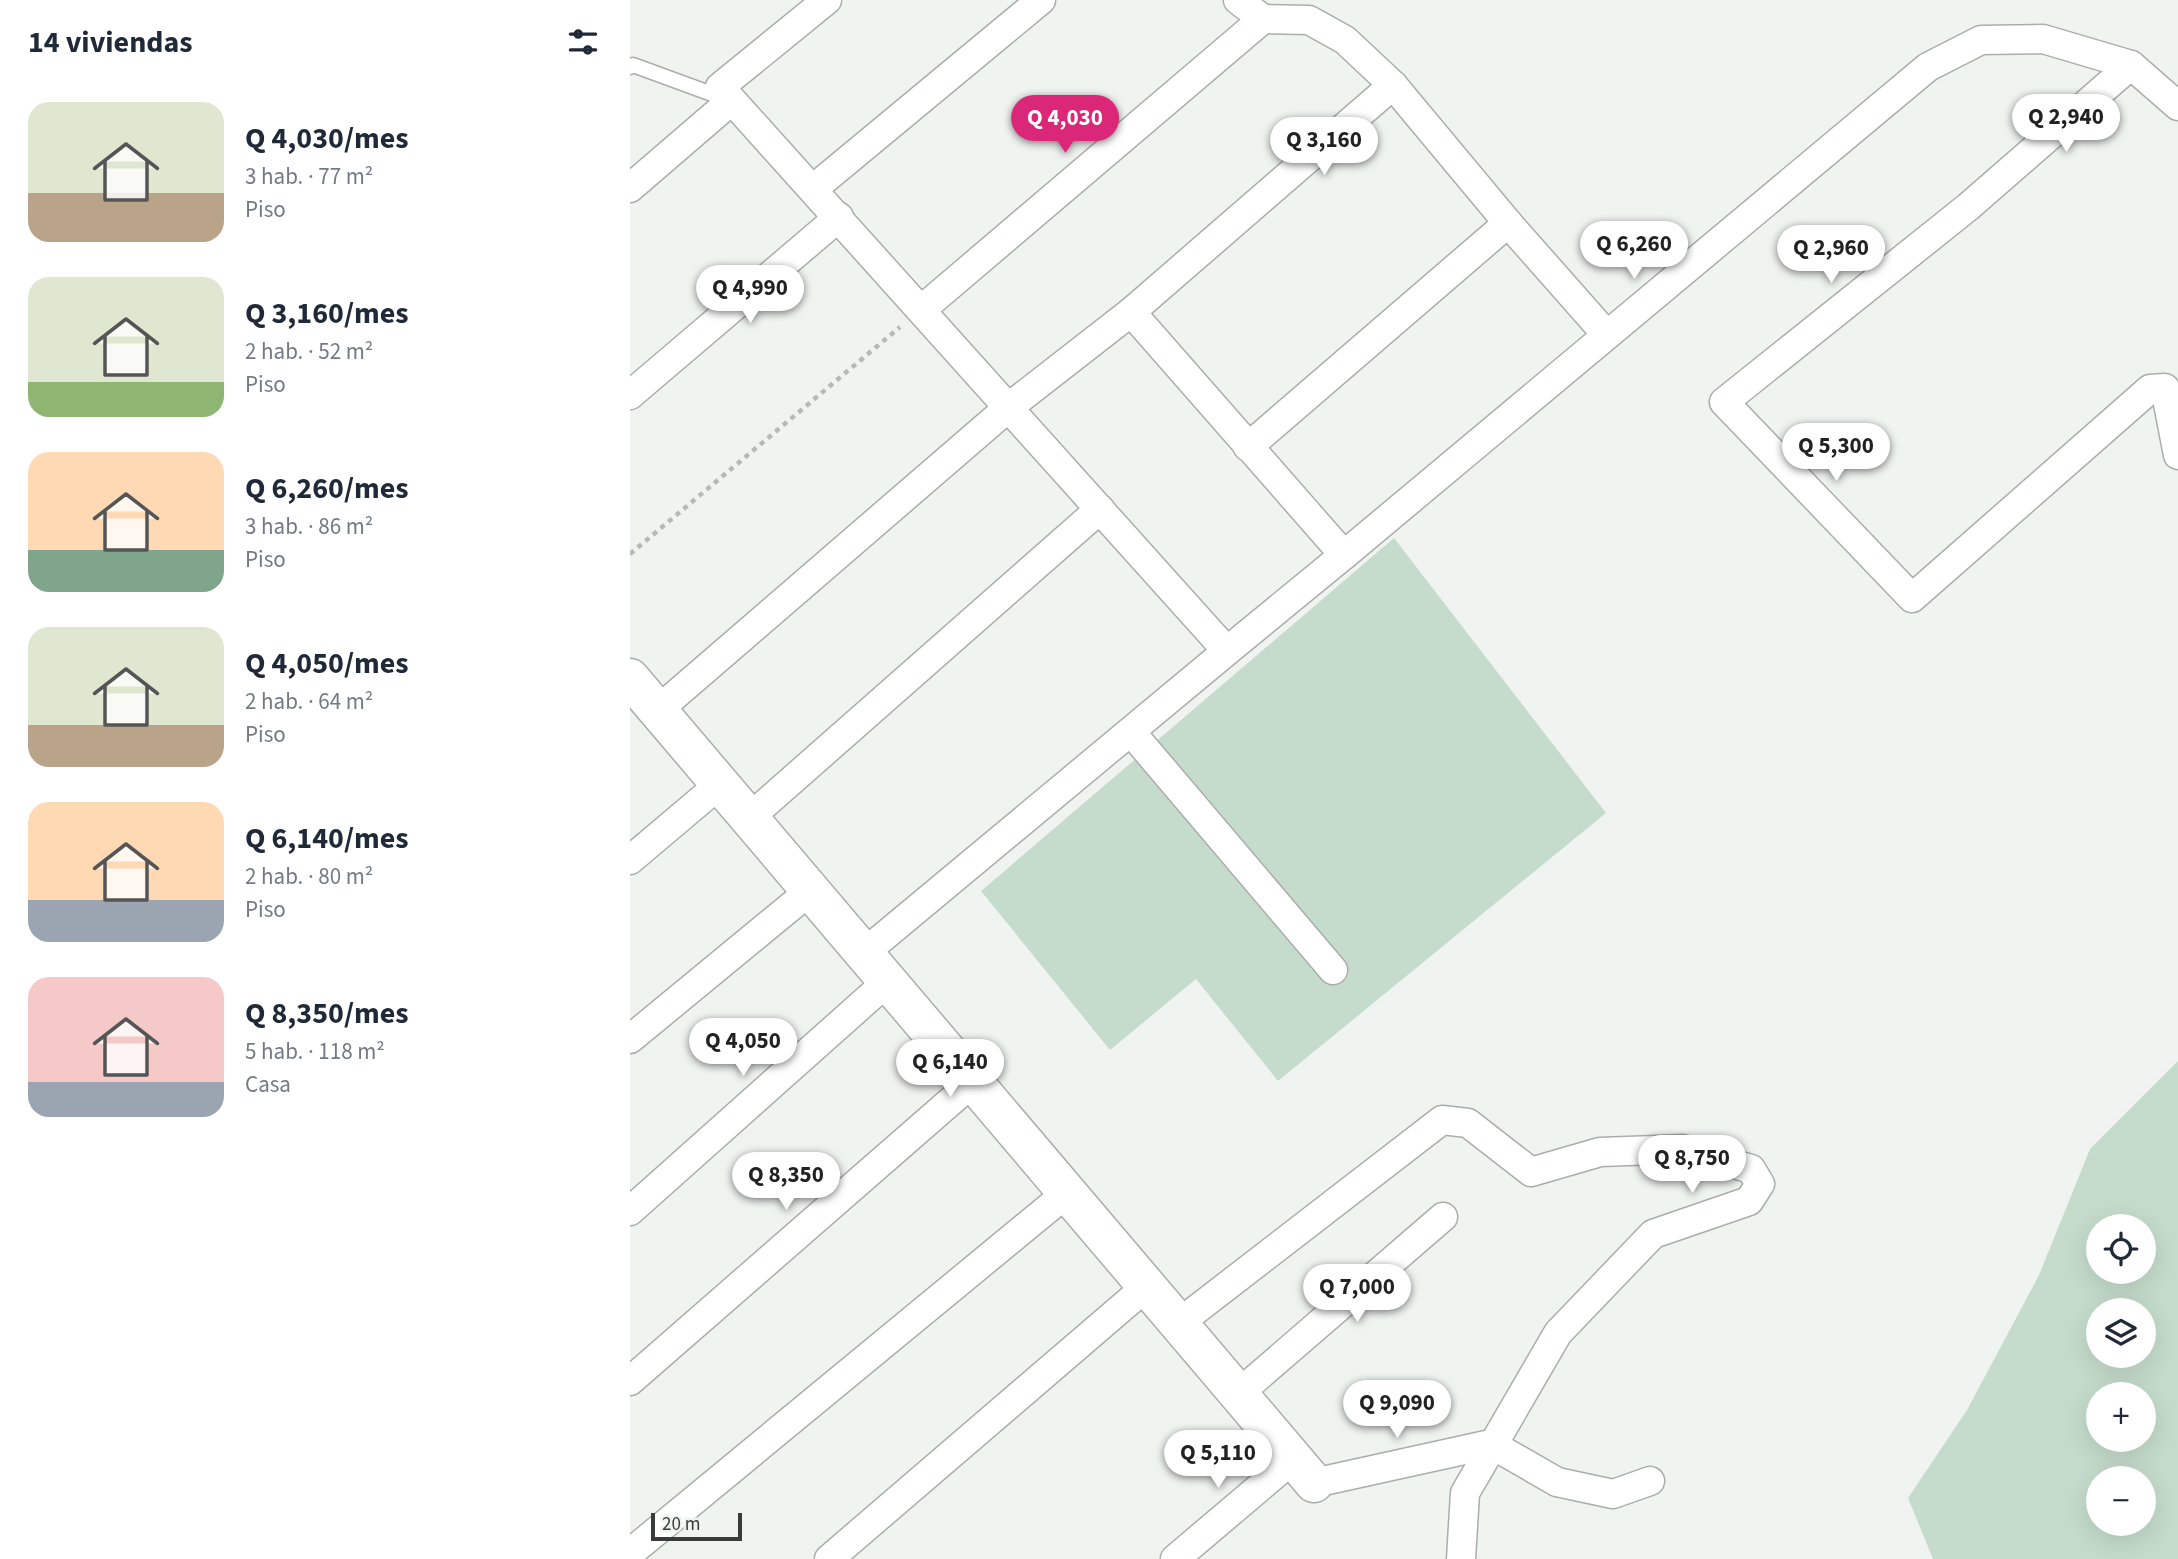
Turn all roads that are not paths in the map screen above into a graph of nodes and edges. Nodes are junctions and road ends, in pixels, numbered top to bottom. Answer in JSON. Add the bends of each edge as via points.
{"nodes":[{"id":1,"x":827,"y":0,"type":"edge"},
{"id":2,"x":1041,"y":0,"type":"edge"},
{"id":3,"x":1238,"y":0,"type":"edge"},
{"id":4,"x":1263,"y":19,"type":"junction"},
{"id":5,"x":2131,"y":65,"type":"junction"},
{"id":6,"x":630,"y":67,"type":"edge"},
{"id":7,"x":1393,"y":85,"type":"junction"},
{"id":8,"x":731,"y":101,"type":"junction"},
{"id":9,"x":2178,"y":106,"type":"edge"},
{"id":10,"x":630,"y":188,"type":"edge"},
{"id":11,"x":814,"y":190,"type":"junction"},
{"id":12,"x":839,"y":217,"type":"junction"},
{"id":13,"x":1508,"y":223,"type":"junction"},
{"id":14,"x":921,"y":310,"type":"junction"},
{"id":15,"x":1131,"y":312,"type":"junction"},
{"id":16,"x":1606,"y":334,"type":"junction"},
{"id":17,"x":630,"y":395,"type":"edge"},
{"id":18,"x":1009,"y":407,"type":"junction"},
{"id":19,"x":1248,"y":447,"type":"junction"},
{"id":20,"x":2178,"y":455,"type":"edge"},
{"id":21,"x":1100,"y":509,"type":"junction"},
{"id":22,"x":1344,"y":555,"type":"junction"},
{"id":23,"x":1227,"y":652,"type":"junction"},
{"id":24,"x":638,"y":691,"type":"edge"},
{"id":25,"x":1130,"y":732,"type":"junction"},
{"id":26,"x":720,"y":784,"type":"junction"},
{"id":27,"x":749,"y":818,"type":"junction"},
{"id":28,"x":630,"y":860,"type":"edge"},
{"id":29,"x":811,"y":890,"type":"junction"},
{"id":30,"x":876,"y":967,"type":"junction"},
{"id":31,"x":1333,"y":970,"type":"dead end"},
{"id":32,"x":630,"y":1040,"type":"edge"},
{"id":33,"x":974,"y":1081,"type":"junction"},
{"id":34,"x":1068,"y":1192,"type":"junction"},
{"id":35,"x":630,"y":1211,"type":"edge"},
{"id":36,"x":1444,"y":1217,"type":"dead end"},
{"id":37,"x":1147,"y":1286,"type":"junction"},
{"id":38,"x":1179,"y":1323,"type":"junction"},
{"id":39,"x":630,"y":1381,"type":"edge"},
{"id":40,"x":1238,"y":1394,"type":"junction"},
{"id":41,"x":1491,"y":1444,"type":"junction"},
{"id":42,"x":1304,"y":1471,"type":"junction"},
{"id":43,"x":1650,"y":1481,"type":"dead end"},
{"id":44,"x":630,"y":1553,"type":"edge"},
{"id":45,"x":843,"y":1554,"type":"edge"},
{"id":46,"x":1175,"y":1559,"type":"edge"},
{"id":47,"x":1461,"y":1559,"type":"edge"}],
"edges":[{"from":1,"to":8,"type":"street","via":[[720,87]]},
{"from":2,"to":11,"type":"street"},
{"from":3,"to":4,"type":"street"},
{"from":4,"to":7,"type":"street","via":[[1310,20],[1345,40]]},
{"from":4,"to":14,"type":"street"},
{"from":5,"to":9,"type":"street"},
{"from":5,"to":16,"type":"street","via":[[2043,39],[1981,40],[1928,67]]},
{"from":5,"to":20,"type":"street","via":[[1968,207],[1724,402],[1912,598],[2150,389],[2165,388]]},
{"from":6,"to":8,"type":"lane"},
{"from":7,"to":13,"type":"street"},
{"from":7,"to":15,"type":"street"},
{"from":8,"to":10,"type":"street"},
{"from":8,"to":11,"type":"street"},
{"from":11,"to":12,"type":"street"},
{"from":12,"to":14,"type":"street"},
{"from":12,"to":17,"type":"street"},
{"from":13,"to":16,"type":"street"},
{"from":13,"to":19,"type":"street"},
{"from":14,"to":18,"type":"street"},
{"from":15,"to":18,"type":"street"},
{"from":15,"to":19,"type":"street"},
{"from":16,"to":22,"type":"street"},
{"from":18,"to":21,"type":"street"},
{"from":18,"to":24,"type":"street"},
{"from":19,"to":22,"type":"street"},
{"from":21,"to":23,"type":"street"},
{"from":21,"to":27,"type":"street"},
{"from":22,"to":23,"type":"street"},
{"from":23,"to":25,"type":"street"},
{"from":24,"to":26,"type":"street"},
{"from":25,"to":30,"type":"street"},
{"from":25,"to":31,"type":"street"},
{"from":26,"to":27,"type":"street"},
{"from":26,"to":28,"type":"street"},
{"from":27,"to":29,"type":"street"},
{"from":29,"to":30,"type":"street"},
{"from":29,"to":32,"type":"street"},
{"from":30,"to":33,"type":"street"},
{"from":30,"to":35,"type":"street"},
{"from":33,"to":34,"type":"street"},
{"from":33,"to":39,"type":"street"},
{"from":34,"to":37,"type":"street"},
{"from":34,"to":44,"type":"street"},
{"from":36,"to":40,"type":"street"},
{"from":37,"to":38,"type":"street"},
{"from":37,"to":45,"type":"street"},
{"from":38,"to":40,"type":"street"},
{"from":38,"to":41,"type":"street","via":[[1442,1120],[1468,1123],[1531,1172],[1600,1152],[1683,1149],[1751,1169],[1760,1184],[1749,1201],[1653,1234],[1558,1333]]},
{"from":40,"to":42,"type":"street"},
{"from":41,"to":42,"type":"street"},
{"from":41,"to":43,"type":"street","via":[[1557,1482],[1613,1494]]},
{"from":41,"to":47,"type":"street","via":[[1465,1493]]},
{"from":42,"to":46,"type":"street"}]}
